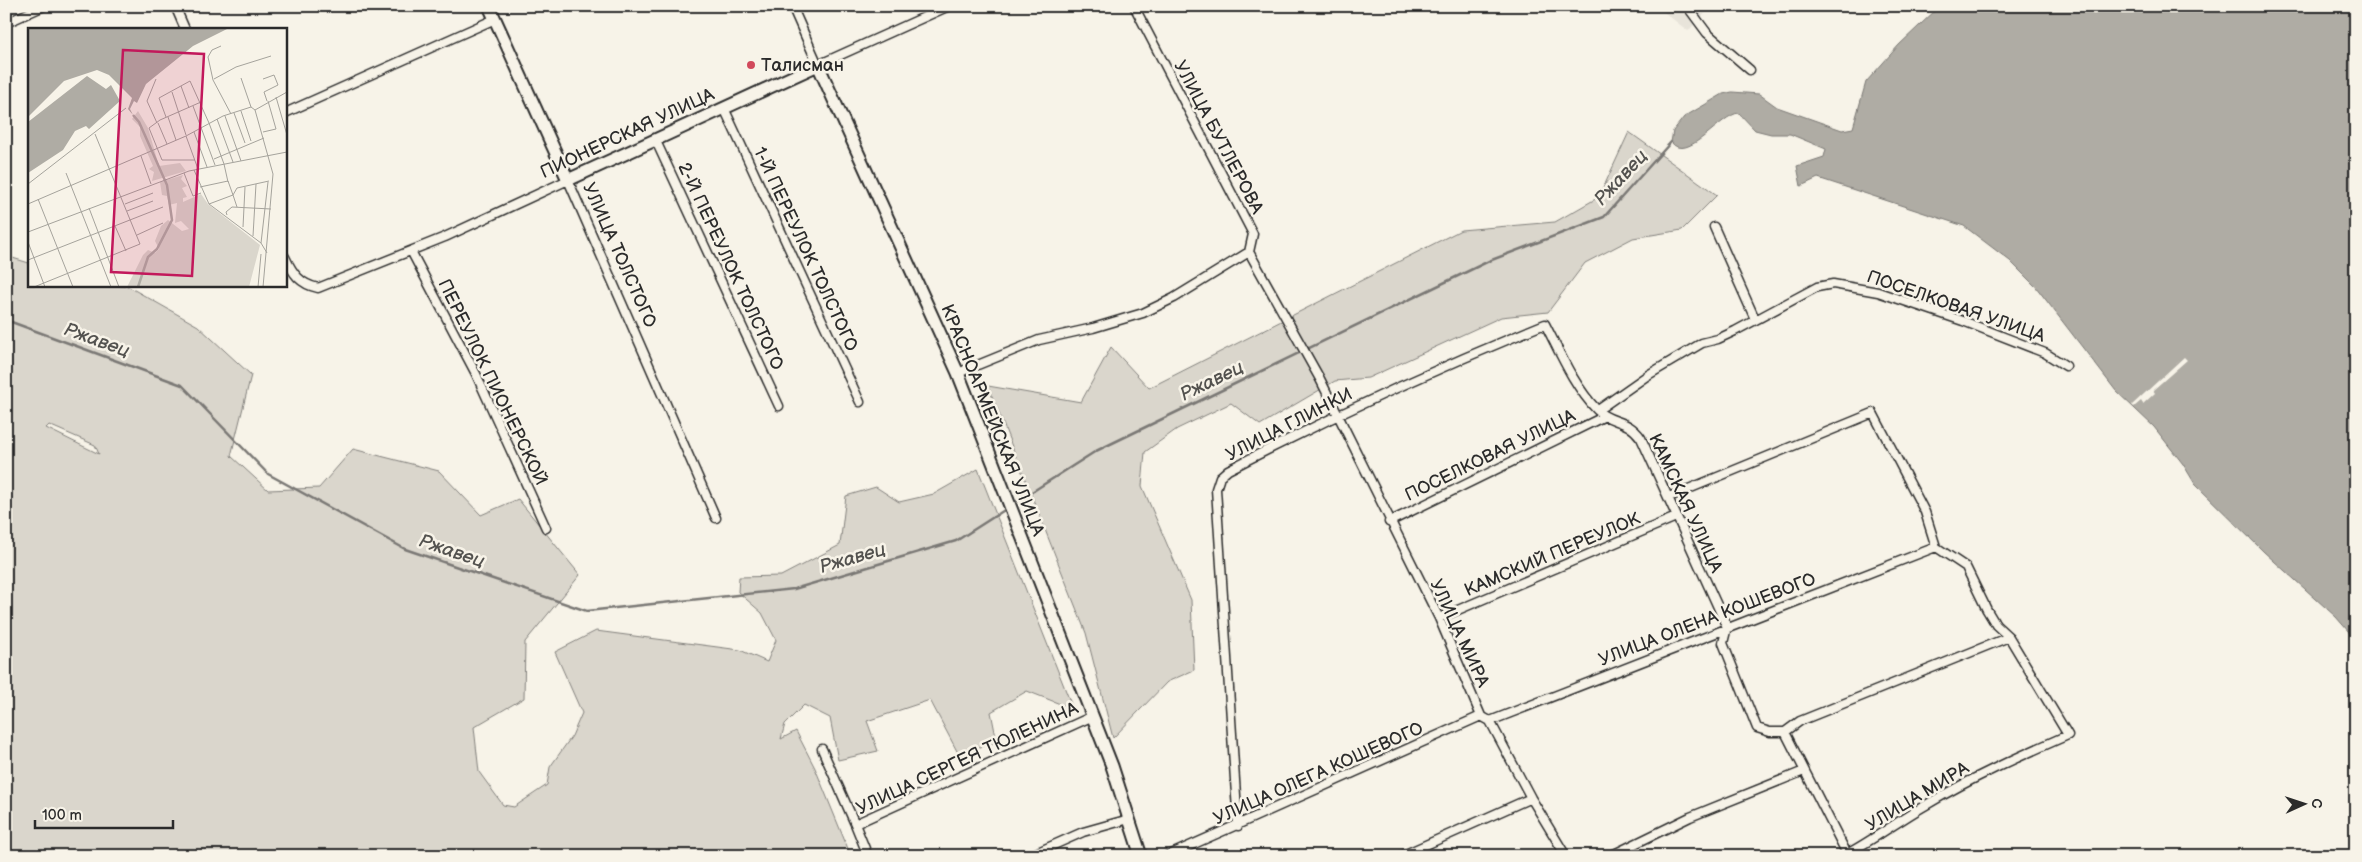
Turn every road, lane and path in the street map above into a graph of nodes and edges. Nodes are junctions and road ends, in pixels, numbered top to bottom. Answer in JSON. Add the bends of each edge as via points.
{"nodes":[{"id":1,"x":44,"y":6,"type":"edge"},
{"id":2,"x":175,"y":6,"type":"edge"},
{"id":3,"x":490,"y":6,"type":"edge"},
{"id":4,"x":792,"y":6,"type":"edge"},
{"id":5,"x":949,"y":6,"type":"edge"},
{"id":6,"x":1134,"y":6,"type":"edge"},
{"id":7,"x":1688,"y":6,"type":"edge"},
{"id":8,"x":495,"y":19,"type":"junction"},
{"id":9,"x":6,"y":23,"type":"edge"},
{"id":10,"x":185,"y":28,"type":"edge"},
{"id":11,"x":818,"y":65,"type":"junction"},
{"id":12,"x":1750,"y":70,"type":"dead end"},
{"id":13,"x":724,"y":108,"type":"junction"},
{"id":14,"x":286,"y":114,"type":"edge"},
{"id":15,"x":656,"y":139,"type":"junction"},
{"id":16,"x":568,"y":180,"type":"junction"},
{"id":17,"x":1714,"y":227,"type":"dead end"},
{"id":18,"x":411,"y":251,"type":"junction"},
{"id":19,"x":1249,"y":252,"type":"junction"},
{"id":20,"x":286,"y":259,"type":"edge"},
{"id":21,"x":1756,"y":319,"type":"junction"},
{"id":22,"x":2066,"y":366,"type":"dead end"},
{"id":23,"x":958,"y":373,"type":"junction"},
{"id":24,"x":860,"y":402,"type":"dead end"},
{"id":25,"x":779,"y":406,"type":"dead end"},
{"id":26,"x":1598,"y":410,"type":"junction"},
{"id":27,"x":1337,"y":416,"type":"junction"},
{"id":28,"x":1605,"y":416,"type":"junction"},
{"id":29,"x":1669,"y":497,"type":"junction"},
{"id":30,"x":1676,"y":517,"type":"junction"},
{"id":31,"x":716,"y":518,"type":"dead end"},
{"id":32,"x":1389,"y":522,"type":"junction"},
{"id":33,"x":546,"y":528,"type":"dead end"},
{"id":34,"x":1936,"y":547,"type":"junction"},
{"id":35,"x":1439,"y":618,"type":"junction"},
{"id":36,"x":1727,"y":627,"type":"junction"},
{"id":37,"x":2009,"y":637,"type":"junction"},
{"id":38,"x":1093,"y":716,"type":"junction"},
{"id":39,"x":1481,"y":716,"type":"junction"},
{"id":40,"x":1490,"y":721,"type":"junction"},
{"id":41,"x":1785,"y":732,"type":"junction"},
{"id":42,"x":822,"y":749,"type":"dead end"},
{"id":43,"x":1804,"y":771,"type":"junction"},
{"id":44,"x":1531,"y":798,"type":"junction"},
{"id":45,"x":1129,"y":819,"type":"junction"},
{"id":46,"x":855,"y":824,"type":"junction"},
{"id":47,"x":1238,"y":826,"type":"junction"},
{"id":48,"x":1846,"y":855,"type":"edge"},
{"id":49,"x":868,"y":856,"type":"edge"},
{"id":50,"x":1029,"y":856,"type":"edge"},
{"id":51,"x":1141,"y":856,"type":"edge"},
{"id":52,"x":1168,"y":856,"type":"edge"},
{"id":53,"x":1401,"y":856,"type":"edge"},
{"id":54,"x":1566,"y":856,"type":"edge"},
{"id":55,"x":1610,"y":856,"type":"edge"}],
"edges":[{"from":1,"to":9,"type":"street"},
{"from":2,"to":10,"type":"street"},
{"from":3,"to":8,"type":"street","name":"УЛИЦА ТОЛСТОГО"},
{"from":4,"to":11,"type":"street","name":"КРАСНОАРМЕЙСКАЯ УЛИЦА"},
{"from":5,"to":11,"type":"street","name":"ПИОНЕРСКАЯ УЛИЦА"},
{"from":6,"to":19,"type":"street","name":"УЛИЦА БУТЛЕРОВА","via":[[1253,234]]},
{"from":7,"to":12,"type":"street","via":[[1707,33]]},
{"from":8,"to":14,"type":"street"},
{"from":8,"to":16,"type":"street","name":"УЛИЦА ТОЛСТОГО"},
{"from":11,"to":13,"type":"street","name":"ПИОНЕРСКАЯ УЛИЦА"},
{"from":11,"to":23,"type":"street","name":"КРАСНОАРМЕЙСКАЯ УЛИЦА"},
{"from":13,"to":15,"type":"street","name":"ПИОНЕРСКАЯ УЛИЦА"},
{"from":13,"to":24,"type":"street","name":"1-Й ПЕРЕУЛОК ТОЛСТОГО"},
{"from":15,"to":16,"type":"street","name":"ПИОНЕРСКАЯ УЛИЦА"},
{"from":15,"to":25,"type":"street","name":"2-Й ПЕРЕУЛОК ТОЛСТОГО"},
{"from":16,"to":18,"type":"street","name":"ПИОНЕРСКАЯ УЛИЦА"},
{"from":16,"to":31,"type":"street","name":"УЛИЦА ТОЛСТОГО"},
{"from":17,"to":21,"type":"street"},
{"from":18,"to":20,"type":"street","name":"ПИОНЕРСКАЯ УЛИЦА","via":[[318,288],[301,282],[292,273]]},
{"from":18,"to":33,"type":"street","name":"ПЕРЕУЛОК ПИОНЕРСКОЙ","via":[[476,374]]},
{"from":19,"to":23,"type":"street","via":[[1174,298],[1143,312],[1038,340]]},
{"from":19,"to":27,"type":"street","via":[[1320,379]]},
{"from":21,"to":22,"type":"street","name":"ПОСЕЛКОВАЯ УЛИЦА","via":[[1817,286],[1848,286],[1878,292],[2018,341]]},
{"from":21,"to":26,"type":"street","name":"ПОСЕЛКОВАЯ УЛИЦА","via":[[1718,339],[1702,343]]},
{"from":23,"to":38,"type":"street","name":"КРАСНОАРМЕЙСКАЯ УЛИЦА"},
{"from":26,"to":27,"type":"street","name":"УЛИЦА ГЛИНКИ","via":[[1581,390],[1544,324],[1441,367]]},
{"from":26,"to":28,"type":"street","name":"КАМСКАЯ УЛИЦА"},
{"from":27,"to":32,"type":"street","name":"УЛИЦА МИРА"},
{"from":27,"to":47,"type":"street","name":"УЛИЦА ГЛИНКИ","via":[[1228,470],[1220,477],[1216,489]]},
{"from":28,"to":29,"type":"street","name":"КАМСКАЯ УЛИЦА","via":[[1634,428]]},
{"from":28,"to":32,"type":"street","name":"ПОСЕЛКОВАЯ УЛИЦА"},
{"from":29,"to":30,"type":"street","name":"КАМСКАЯ УЛИЦА"},
{"from":29,"to":34,"type":"street","via":[[1873,413],[1925,512]]},
{"from":30,"to":35,"type":"street","name":"КАМСКИЙ ПЕРЕУЛОК"},
{"from":30,"to":36,"type":"street","name":"КАМСКАЯ УЛИЦА"},
{"from":32,"to":35,"type":"street","name":"УЛИЦА МИРА"},
{"from":34,"to":36,"type":"street","name":"УЛИЦА ОЛЕНА КОШЕВОГО"},
{"from":34,"to":37,"type":"street","via":[[1966,567],[1996,625]]},
{"from":35,"to":39,"type":"street","name":"УЛИЦА МИРА"},
{"from":36,"to":40,"type":"street","name":"УЛИЦА ОЛЕНА КОШЕВОГО"},
{"from":36,"to":41,"type":"street","via":[[1723,643],[1757,728]]},
{"from":37,"to":41,"type":"street","via":[[1800,721]]},
{"from":37,"to":48,"type":"street","name":"УЛИЦА МИРА","via":[[2068,735],[2005,763],[1926,805]]},
{"from":38,"to":45,"type":"street","name":"КРАСНОАРМЕЙСКАЯ УЛИЦА"},
{"from":38,"to":46,"type":"street","name":"УЛИЦА СЕРГЕЯ ТЮЛЕНИНА"},
{"from":39,"to":40,"type":"street","name":"УЛИЦА МИРА"},
{"from":39,"to":47,"type":"street","name":"УЛИЦА ОЛЕГА КОШЕВОГО"},
{"from":40,"to":44,"type":"street"},
{"from":41,"to":43,"type":"street"},
{"from":42,"to":46,"type":"street"},
{"from":43,"to":48,"type":"street"},
{"from":43,"to":55,"type":"street","via":[[1690,817]]},
{"from":44,"to":53,"type":"street"},
{"from":44,"to":54,"type":"street"},
{"from":45,"to":50,"type":"street","via":[[1083,832]]},
{"from":45,"to":51,"type":"street","name":"КРАСНОАРМЕЙСКАЯ УЛИЦА"},
{"from":46,"to":49,"type":"street","name":"УЛИЦА СЕРГЕЯ ТЮЛЕНИНА"},
{"from":47,"to":52,"type":"street","name":"УЛИЦА ОЛЕГА КОШЕВОГО"}]}
